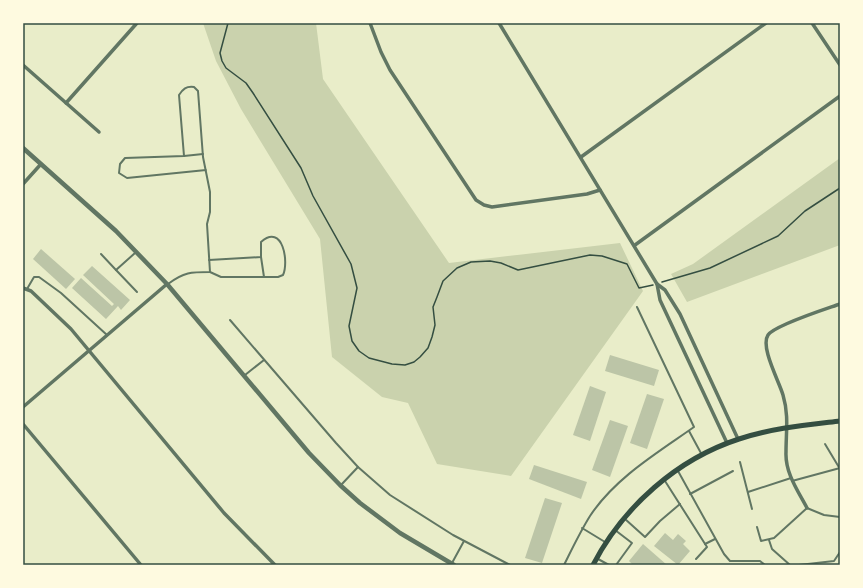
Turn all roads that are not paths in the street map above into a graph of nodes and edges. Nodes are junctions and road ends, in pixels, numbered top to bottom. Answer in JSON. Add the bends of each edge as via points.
{"nodes":[{"id":1,"x":137,"y":23,"type":"edge"},
{"id":2,"x":370,"y":23,"type":"edge"},
{"id":3,"x":499,"y":23,"type":"edge"},
{"id":4,"x":766,"y":23,"type":"edge"},
{"id":5,"x":812,"y":23,"type":"edge"},
{"id":6,"x":23,"y":65,"type":"edge"},
{"id":7,"x":840,"y":65,"type":"edge"},
{"id":8,"x":840,"y":96,"type":"edge"},
{"id":9,"x":66,"y":103,"type":"junction"},
{"id":10,"x":99,"y":132,"type":"dead end"},
{"id":11,"x":23,"y":148,"type":"edge"},
{"id":12,"x":203,"y":154,"type":"junction"},
{"id":13,"x":184,"y":156,"type":"junction"},
{"id":14,"x":581,"y":157,"type":"junction"},
{"id":15,"x":41,"y":164,"type":"junction"},
{"id":16,"x":206,"y":170,"type":"junction"},
{"id":17,"x":23,"y":184,"type":"edge"},
{"id":18,"x":600,"y":190,"type":"junction"},
{"id":19,"x":635,"y":245,"type":"junction"},
{"id":20,"x":136,"y":252,"type":"junction"},
{"id":21,"x":101,"y":254,"type":"dead end"},
{"id":22,"x":262,"y":256,"type":"junction"},
{"id":23,"x":209,"y":260,"type":"junction"},
{"id":24,"x":116,"y":270,"type":"junction"},
{"id":25,"x":210,"y":272,"type":"junction"},
{"id":26,"x":264,"y":277,"type":"junction"},
{"id":27,"x":168,"y":284,"type":"junction"},
{"id":28,"x":657,"y":284,"type":"junction"},
{"id":29,"x":25,"y":289,"type":"edge"},
{"id":30,"x":137,"y":292,"type":"dead end"},
{"id":31,"x":840,"y":304,"type":"edge"},
{"id":32,"x":637,"y":307,"type":"dead end"},
{"id":33,"x":230,"y":320,"type":"dead end"},
{"id":34,"x":107,"y":335,"type":"junction"},
{"id":35,"x":89,"y":351,"type":"junction"},
{"id":36,"x":264,"y":360,"type":"junction"},
{"id":37,"x":244,"y":376,"type":"junction"},
{"id":38,"x":23,"y":406,"type":"edge"},
{"id":39,"x":840,"y":420,"type":"edge"},
{"id":40,"x":23,"y":424,"type":"edge"},
{"id":41,"x":788,"y":427,"type":"junction"},
{"id":42,"x":689,"y":431,"type":"junction"},
{"id":43,"x":738,"y":439,"type":"junction"},
{"id":44,"x":727,"y":443,"type":"junction"},
{"id":45,"x":825,"y":444,"type":"dead end"},
{"id":46,"x":702,"y":455,"type":"junction"},
{"id":47,"x":740,"y":462,"type":"dead end"},
{"id":48,"x":358,"y":466,"type":"junction"},
{"id":49,"x":840,"y":469,"type":"edge"},
{"id":50,"x":677,"y":470,"type":"junction"},
{"id":51,"x":733,"y":471,"type":"dead end"},
{"id":52,"x":664,"y":480,"type":"junction"},
{"id":53,"x":792,"y":480,"type":"junction"},
{"id":54,"x":340,"y":485,"type":"junction"},
{"id":55,"x":748,"y":492,"type":"junction"},
{"id":56,"x":690,"y":494,"type":"junction"},
{"id":57,"x":680,"y":504,"type":"junction"},
{"id":58,"x":807,"y":508,"type":"junction"},
{"id":59,"x":752,"y":509,"type":"dead end"},
{"id":60,"x":840,"y":517,"type":"edge"},
{"id":61,"x":624,"y":518,"type":"junction"},
{"id":62,"x":757,"y":527,"type":"dead end"},
{"id":63,"x":582,"y":528,"type":"junction"},
{"id":64,"x":615,"y":530,"type":"junction"},
{"id":65,"x":715,"y":539,"type":"junction"},
{"id":66,"x":769,"y":540,"type":"junction"},
{"id":67,"x":464,"y":541,"type":"junction"},
{"id":68,"x":606,"y":543,"type":"junction"},
{"id":69,"x":705,"y":544,"type":"junction"},
{"id":70,"x":840,"y":552,"type":"edge"},
{"id":71,"x":597,"y":558,"type":"junction"},
{"id":72,"x":696,"y":559,"type":"dead end"},
{"id":73,"x":453,"y":564,"type":"edge"},
{"id":74,"x":141,"y":565,"type":"edge"},
{"id":75,"x":275,"y":565,"type":"edge"},
{"id":76,"x":510,"y":565,"type":"edge"},
{"id":77,"x":564,"y":565,"type":"edge"},
{"id":78,"x":594,"y":565,"type":"edge"},
{"id":79,"x":609,"y":565,"type":"edge"},
{"id":80,"x":616,"y":565,"type":"edge"},
{"id":81,"x":765,"y":565,"type":"edge"},
{"id":82,"x":790,"y":565,"type":"edge"},
{"id":83,"x":799,"y":565,"type":"edge"}],
"edges":[{"from":1,"to":9,"type":"street"},
{"from":2,"to":18,"type":"street","via":[[390,70],[476,200],[492,207]]},
{"from":3,"to":14,"type":"street"},
{"from":4,"to":14,"type":"street"},
{"from":5,"to":7,"type":"street"},
{"from":6,"to":9,"type":"street"},
{"from":8,"to":19,"type":"street"},
{"from":9,"to":10,"type":"street"},
{"from":11,"to":15,"type":"street"},
{"from":12,"to":13,"type":"lane"},
{"from":12,"to":13,"type":"lane","via":[[198,91],[190,86],[183,88],[179,95]]},
{"from":12,"to":16,"type":"lane"},
{"from":13,"to":16,"type":"lane","via":[[125,158],[120,164],[119,173],[127,178]]},
{"from":14,"to":18,"type":"street"},
{"from":15,"to":17,"type":"street"},
{"from":15,"to":20,"type":"street"},
{"from":16,"to":23,"type":"lane","via":[[210,192],[210,212],[206,224]]},
{"from":18,"to":19,"type":"street"},
{"from":19,"to":28,"type":"street"},
{"from":20,"to":24,"type":"lane"},
{"from":20,"to":27,"type":"street"},
{"from":21,"to":24,"type":"lane"},
{"from":22,"to":23,"type":"lane"},
{"from":22,"to":26,"type":"lane"},
{"from":22,"to":26,"type":"lane","via":[[262,242],[265,239],[281,240],[285,271],[278,277]]},
{"from":23,"to":25,"type":"lane"},
{"from":24,"to":30,"type":"lane"},
{"from":25,"to":26,"type":"lane","via":[[221,277]]},
{"from":25,"to":27,"type":"lane","via":[[191,272]]},
{"from":27,"to":34,"type":"street"},
{"from":27,"to":37,"type":"street"},
{"from":28,"to":43,"type":"street","via":[[665,290],[680,314]]},
{"from":28,"to":44,"type":"street","via":[[660,300]]},
{"from":29,"to":34,"type":"lane","via":[[34,276],[38,277],[61,293]]},
{"from":29,"to":35,"type":"street","via":[[71,329]]},
{"from":31,"to":41,"type":"street","via":[[779,327],[767,336],[767,353],[784,398]]},
{"from":32,"to":42,"type":"lane","via":[[694,427]]},
{"from":33,"to":36,"type":"lane"},
{"from":34,"to":35,"type":"street"},
{"from":35,"to":38,"type":"street"},
{"from":35,"to":75,"type":"street","via":[[224,513]]},
{"from":36,"to":37,"type":"lane"},
{"from":36,"to":48,"type":"lane"},
{"from":37,"to":54,"type":"street","via":[[309,454]]},
{"from":39,"to":41,"type":"main road"},
{"from":40,"to":74,"type":"street"},
{"from":41,"to":43,"type":"main road"},
{"from":41,"to":53,"type":"street","via":[[786,453]]},
{"from":42,"to":46,"type":"lane"},
{"from":42,"to":63,"type":"lane","via":[[634,470],[606,497]]},
{"from":43,"to":44,"type":"main road"},
{"from":44,"to":46,"type":"main road"},
{"from":45,"to":49,"type":"lane"},
{"from":46,"to":50,"type":"main road"},
{"from":47,"to":55,"type":"lane"},
{"from":48,"to":54,"type":"lane"},
{"from":48,"to":67,"type":"lane","via":[[390,495]]},
{"from":49,"to":53,"type":"lane"},
{"from":50,"to":52,"type":"main road"},
{"from":50,"to":56,"type":"lane"},
{"from":51,"to":56,"type":"lane"},
{"from":52,"to":57,"type":"lane"},
{"from":52,"to":61,"type":"main road","via":[[644,496]]},
{"from":53,"to":55,"type":"lane"},
{"from":53,"to":58,"type":"street"},
{"from":54,"to":73,"type":"street","via":[[400,533]]},
{"from":55,"to":59,"type":"lane"},
{"from":56,"to":65,"type":"lane"},
{"from":57,"to":61,"type":"lane","via":[[660,520],[646,536]]},
{"from":57,"to":69,"type":"lane"},
{"from":58,"to":60,"type":"lane","via":[[824,515]]},
{"from":58,"to":66,"type":"lane"},
{"from":61,"to":64,"type":"main road"},
{"from":62,"to":66,"type":"lane","via":[[761,541]]},
{"from":63,"to":68,"type":"lane"},
{"from":63,"to":77,"type":"lane"},
{"from":64,"to":68,"type":"main road"},
{"from":64,"to":80,"type":"lane","via":[[632,543]]},
{"from":65,"to":69,"type":"lane"},
{"from":65,"to":81,"type":"lane","via":[[730,561],[760,561]]},
{"from":66,"to":82,"type":"lane","via":[[772,549]]},
{"from":67,"to":73,"type":"lane"},
{"from":67,"to":76,"type":"lane"},
{"from":68,"to":71,"type":"main road"},
{"from":69,"to":72,"type":"lane","via":[[707,547]]},
{"from":70,"to":83,"type":"lane","via":[[834,560]]},
{"from":71,"to":78,"type":"main road"},
{"from":71,"to":79,"type":"lane"}]}
